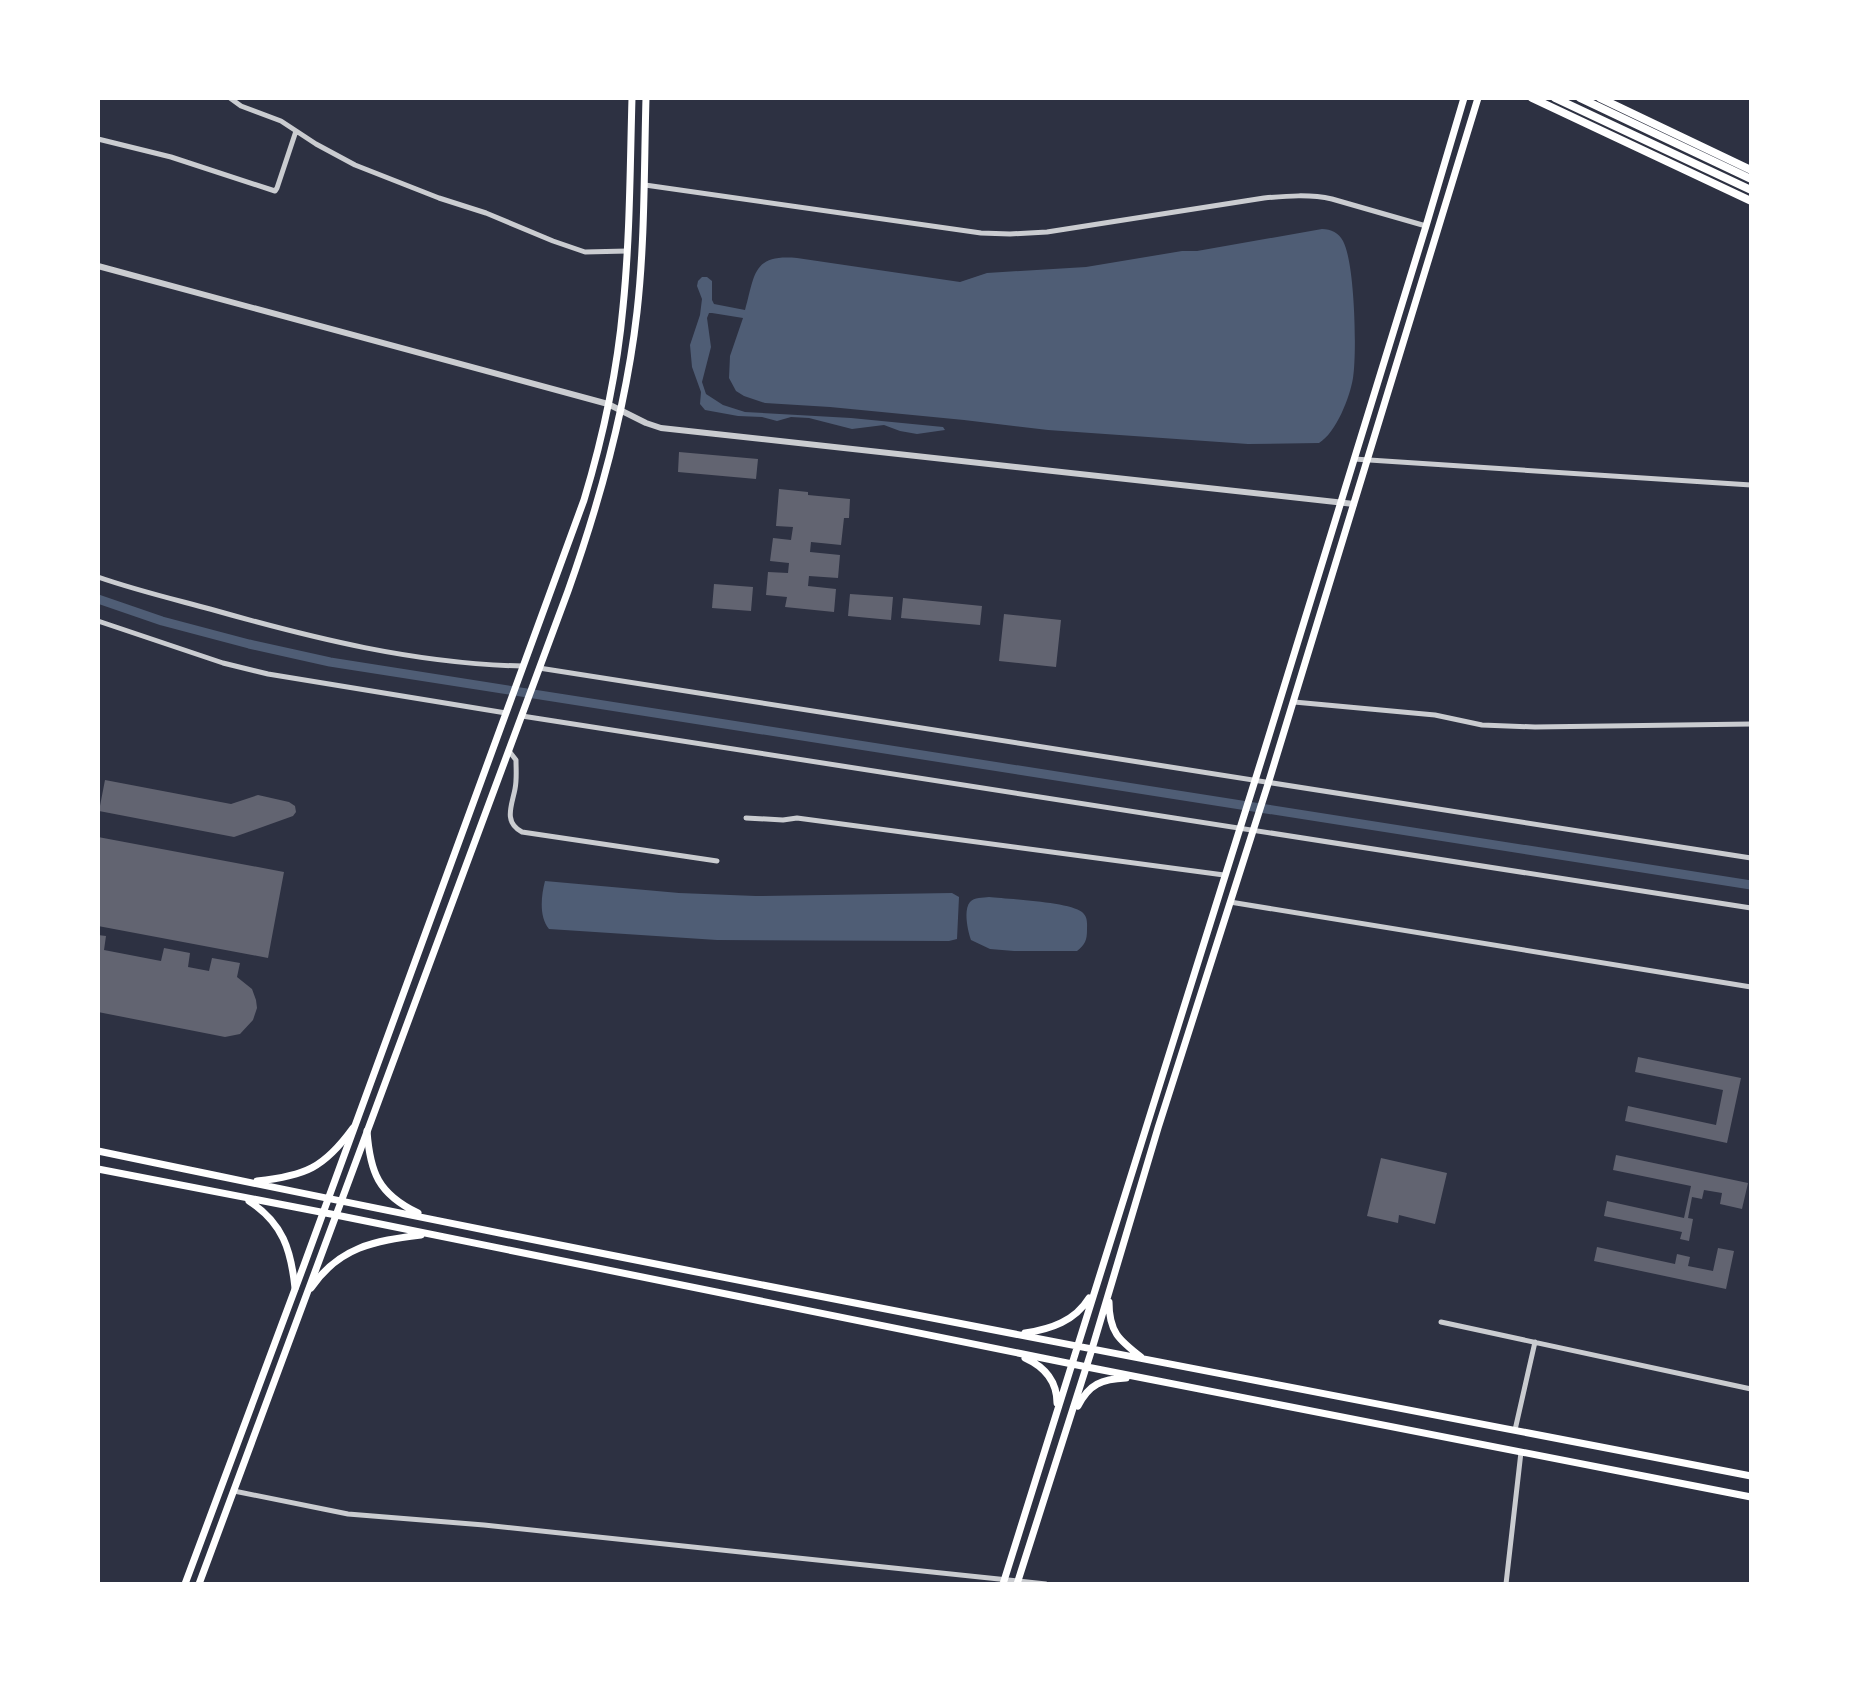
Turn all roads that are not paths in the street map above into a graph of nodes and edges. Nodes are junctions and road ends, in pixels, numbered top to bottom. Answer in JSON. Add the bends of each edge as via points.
{"nodes":[{"id":1,"x":230,"y":98,"type":"edge"},
{"id":2,"x":632,"y":98,"type":"edge"},
{"id":3,"x":646,"y":98,"type":"edge"},
{"id":4,"x":1464,"y":98,"type":"edge"},
{"id":5,"x":1478,"y":98,"type":"edge"},
{"id":6,"x":1532,"y":98,"type":"edge"},
{"id":7,"x":1555,"y":98,"type":"edge"},
{"id":8,"x":1580,"y":98,"type":"edge"},
{"id":9,"x":1600,"y":98,"type":"edge"},
{"id":10,"x":296,"y":131,"type":"junction"},
{"id":11,"x":98,"y":139,"type":"edge"},
{"id":12,"x":1751,"y":170,"type":"edge"},
{"id":13,"x":1751,"y":179,"type":"edge"},
{"id":14,"x":644,"y":185,"type":"junction"},
{"id":15,"x":1751,"y":190,"type":"edge"},
{"id":16,"x":1751,"y":201,"type":"edge"},
{"id":17,"x":1426,"y":226,"type":"junction"},
{"id":18,"x":627,"y":251,"type":"junction"},
{"id":19,"x":98,"y":266,"type":"edge"},
{"id":20,"x":608,"y":404,"type":"junction"},
{"id":21,"x":621,"y":410,"type":"junction"},
{"id":22,"x":1354,"y":459,"type":"junction"},
{"id":23,"x":1367,"y":459,"type":"junction"},
{"id":24,"x":1751,"y":485,"type":"edge"},
{"id":25,"x":1341,"y":502,"type":"junction"},
{"id":26,"x":1354,"y":504,"type":"junction"},
{"id":27,"x":98,"y":577,"type":"edge"},
{"id":28,"x":98,"y":621,"type":"edge"},
{"id":29,"x":522,"y":669,"type":"junction"},
{"id":30,"x":537,"y":671,"type":"junction"},
{"id":31,"x":1293,"y":702,"type":"junction"},
{"id":32,"x":507,"y":712,"type":"junction"},
{"id":33,"x":521,"y":716,"type":"junction"},
{"id":34,"x":1751,"y":724,"type":"edge"},
{"id":35,"x":509,"y":751,"type":"junction"},
{"id":36,"x":1254,"y":784,"type":"junction"},
{"id":37,"x":1267,"y":786,"type":"junction"},
{"id":38,"x":746,"y":818,"type":"dead end"},
{"id":39,"x":1239,"y":826,"type":"junction"},
{"id":40,"x":1253,"y":828,"type":"junction"},
{"id":41,"x":1751,"y":858,"type":"edge"},
{"id":42,"x":717,"y":861,"type":"dead end"},
{"id":43,"x":1224,"y":875,"type":"junction"},
{"id":44,"x":1230,"y":902,"type":"junction"},
{"id":45,"x":1751,"y":908,"type":"edge"},
{"id":46,"x":1751,"y":987,"type":"edge"},
{"id":47,"x":354,"y":1126,"type":"junction"},
{"id":48,"x":367,"y":1130,"type":"junction"},
{"id":49,"x":98,"y":1151,"type":"edge"},
{"id":50,"x":98,"y":1169,"type":"edge"},
{"id":51,"x":247,"y":1182,"type":"junction"},
{"id":52,"x":243,"y":1198,"type":"junction"},
{"id":53,"x":328,"y":1198,"type":"junction"},
{"id":54,"x":341,"y":1201,"type":"junction"},
{"id":55,"x":323,"y":1213,"type":"junction"},
{"id":56,"x":336,"y":1215,"type":"junction"},
{"id":57,"x":430,"y":1219,"type":"junction"},
{"id":58,"x":428,"y":1234,"type":"junction"},
{"id":59,"x":1096,"y":1286,"type":"junction"},
{"id":60,"x":295,"y":1290,"type":"junction"},
{"id":61,"x":1110,"y":1291,"type":"junction"},
{"id":62,"x":308,"y":1293,"type":"junction"},
{"id":63,"x":1441,"y":1322,"type":"dead end"},
{"id":64,"x":1016,"y":1334,"type":"junction"},
{"id":65,"x":1535,"y":1342,"type":"junction"},
{"id":66,"x":1078,"y":1346,"type":"junction"},
{"id":67,"x":1092,"y":1349,"type":"junction"},
{"id":68,"x":1012,"y":1352,"type":"junction"},
{"id":69,"x":1143,"y":1359,"type":"junction"},
{"id":70,"x":1072,"y":1365,"type":"junction"},
{"id":71,"x":1087,"y":1367,"type":"junction"},
{"id":72,"x":1138,"y":1377,"type":"junction"},
{"id":73,"x":1751,"y":1389,"type":"edge"},
{"id":74,"x":1056,"y":1417,"type":"junction"},
{"id":75,"x":1069,"y":1422,"type":"junction"},
{"id":76,"x":1515,"y":1430,"type":"junction"},
{"id":77,"x":1521,"y":1452,"type":"junction"},
{"id":78,"x":1751,"y":1476,"type":"edge"},
{"id":79,"x":234,"y":1491,"type":"junction"},
{"id":80,"x":1751,"y":1497,"type":"edge"},
{"id":81,"x":1004,"y":1582,"type":"edge"},
{"id":82,"x":1018,"y":1582,"type":"edge"},
{"id":83,"x":185,"y":1584,"type":"edge"},
{"id":84,"x":199,"y":1584,"type":"edge"},
{"id":85,"x":1046,"y":1584,"type":"edge"},
{"id":86,"x":1506,"y":1584,"type":"edge"}],
"edges":[{"from":1,"to":10,"type":"street"},
{"from":2,"to":18,"type":"main road"},
{"from":3,"to":14,"type":"main road"},
{"from":4,"to":17,"type":"main road"},
{"from":5,"to":23,"type":"main road"},
{"from":6,"to":16,"type":"highway"},
{"from":7,"to":15,"type":"highway"},
{"from":8,"to":13,"type":"highway"},
{"from":9,"to":12,"type":"highway"},
{"from":10,"to":11,"type":"street","via":[[275,191]]},
{"from":10,"to":18,"type":"street","via":[[355,165],[553,241],[585,252]]},
{"from":14,"to":17,"type":"street","via":[[981,233],[1047,232],[1294,196],[1332,199]]},
{"from":14,"to":21,"type":"main road","via":[[640,286]]},
{"from":17,"to":22,"type":"main road"},
{"from":18,"to":20,"type":"main road"},
{"from":19,"to":20,"type":"street"},
{"from":20,"to":21,"type":"street"},
{"from":20,"to":29,"type":"main road","via":[[584,500]]},
{"from":21,"to":25,"type":"street","via":[[676,431]]},
{"from":21,"to":30,"type":"main road","via":[[583,547]]},
{"from":22,"to":23,"type":"street"},
{"from":22,"to":25,"type":"main road"},
{"from":23,"to":24,"type":"street"},
{"from":23,"to":26,"type":"main road"},
{"from":25,"to":26,"type":"street"},
{"from":25,"to":36,"type":"main road"},
{"from":26,"to":31,"type":"main road"},
{"from":27,"to":29,"type":"street","via":[[368,649]]},
{"from":28,"to":32,"type":"street","via":[[268,674]]},
{"from":29,"to":32,"type":"main road"},
{"from":30,"to":33,"type":"main road"},
{"from":30,"to":36,"type":"street"},
{"from":31,"to":34,"type":"street","via":[[1435,715],[1482,725]]},
{"from":31,"to":37,"type":"main road"},
{"from":32,"to":47,"type":"main road"},
{"from":33,"to":35,"type":"main road"},
{"from":33,"to":39,"type":"street"},
{"from":35,"to":42,"type":"street","via":[[516,760],[509,815],[514,828]]},
{"from":35,"to":48,"type":"main road"},
{"from":36,"to":37,"type":"street"},
{"from":36,"to":39,"type":"main road"},
{"from":37,"to":40,"type":"main road"},
{"from":37,"to":41,"type":"street"},
{"from":38,"to":43,"type":"street","via":[[797,818]]},
{"from":39,"to":40,"type":"street"},
{"from":39,"to":43,"type":"main road"},
{"from":40,"to":44,"type":"main road"},
{"from":40,"to":45,"type":"street"},
{"from":43,"to":59,"type":"main road"},
{"from":44,"to":46,"type":"street"},
{"from":44,"to":61,"type":"main road"},
{"from":47,"to":51,"type":"main road","via":[[337,1150],[316,1166],[291,1176]]},
{"from":47,"to":53,"type":"main road"},
{"from":48,"to":54,"type":"main road"},
{"from":48,"to":57,"type":"main road","via":[[373,1168],[385,1192]]},
{"from":49,"to":51,"type":"main road"},
{"from":50,"to":52,"type":"main road"},
{"from":51,"to":52,"type":"main road","via":[[259,1193]]},
{"from":51,"to":53,"type":"main road"},
{"from":52,"to":55,"type":"main road"},
{"from":52,"to":60,"type":"main road","via":[[262,1210],[282,1236]]},
{"from":53,"to":54,"type":"main road"},
{"from":53,"to":55,"type":"main road"},
{"from":54,"to":56,"type":"main road"},
{"from":54,"to":57,"type":"main road"},
{"from":55,"to":56,"type":"main road"},
{"from":55,"to":60,"type":"main road"},
{"from":56,"to":58,"type":"main road"},
{"from":56,"to":62,"type":"main road"},
{"from":57,"to":64,"type":"main road"},
{"from":58,"to":62,"type":"main road","via":[[357,1248],[333,1263]]},
{"from":58,"to":68,"type":"main road"},
{"from":59,"to":64,"type":"main road","via":[[1068,1320]]},
{"from":59,"to":66,"type":"main road"},
{"from":60,"to":83,"type":"main road"},
{"from":61,"to":67,"type":"main road"},
{"from":61,"to":69,"type":"main road","via":[[1113,1329]]},
{"from":62,"to":79,"type":"main road"},
{"from":63,"to":65,"type":"street"},
{"from":64,"to":66,"type":"main road"},
{"from":65,"to":73,"type":"street"},
{"from":65,"to":76,"type":"street"},
{"from":66,"to":67,"type":"main road"},
{"from":66,"to":70,"type":"main road"},
{"from":67,"to":69,"type":"main road"},
{"from":67,"to":71,"type":"main road"},
{"from":68,"to":70,"type":"main road"},
{"from":68,"to":74,"type":"main road","via":[[1048,1373],[1057,1391]]},
{"from":69,"to":76,"type":"main road"},
{"from":70,"to":71,"type":"main road"},
{"from":70,"to":74,"type":"main road"},
{"from":71,"to":72,"type":"main road"},
{"from":71,"to":75,"type":"main road"},
{"from":72,"to":75,"type":"main road","via":[[1096,1384],[1083,1395]]},
{"from":72,"to":77,"type":"main road"},
{"from":74,"to":81,"type":"main road"},
{"from":75,"to":82,"type":"main road"},
{"from":76,"to":78,"type":"main road"},
{"from":77,"to":80,"type":"main road"},
{"from":77,"to":86,"type":"street"},
{"from":79,"to":81,"type":"street","via":[[348,1514]]},
{"from":79,"to":84,"type":"main road"},
{"from":81,"to":82,"type":"street"},
{"from":82,"to":85,"type":"street"}]}
